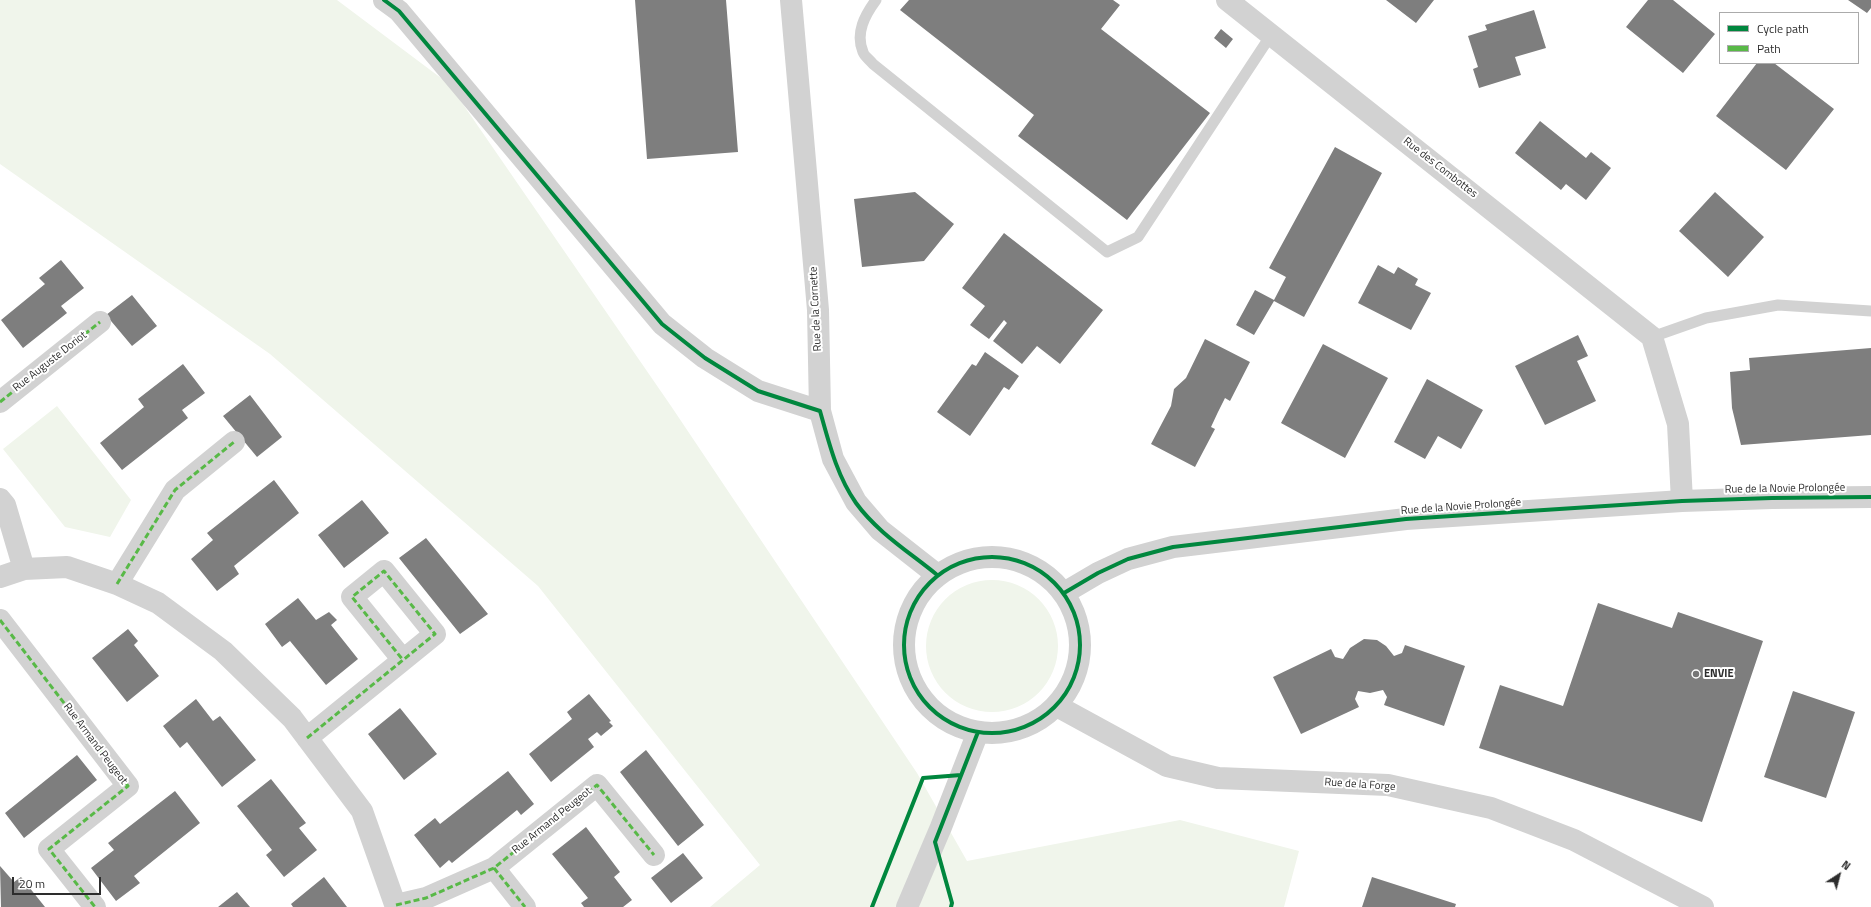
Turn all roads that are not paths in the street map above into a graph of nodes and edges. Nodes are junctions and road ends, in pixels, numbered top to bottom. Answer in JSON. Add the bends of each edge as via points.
{"nodes":[{"id":1,"x":384,"y":0,"type":"edge"},
{"id":2,"x":792,"y":0,"type":"edge"},
{"id":3,"x":876,"y":0,"type":"edge"},
{"id":4,"x":1227,"y":0,"type":"edge"},
{"id":5,"x":1271,"y":35,"type":"junction"},
{"id":6,"x":1871,"y":311,"type":"edge"},
{"id":7,"x":100,"y":322,"type":"dead end"},
{"id":8,"x":1652,"y":337,"type":"junction"},
{"id":9,"x":0,"y":402,"type":"edge"},
{"id":10,"x":820,"y":412,"type":"junction"},
{"id":11,"x":234,"y":442,"type":"dead end"},
{"id":12,"x":1871,"y":497,"type":"edge"},
{"id":13,"x":0,"y":499,"type":"edge"},
{"id":14,"x":1682,"y":501,"type":"junction"},
{"id":15,"x":24,"y":569,"type":"junction"},
{"id":16,"x":936,"y":574,"type":"junction"},
{"id":17,"x":0,"y":577,"type":"edge"},
{"id":18,"x":117,"y":584,"type":"junction"},
{"id":19,"x":1064,"y":593,"type":"junction"},
{"id":20,"x":0,"y":620,"type":"edge"},
{"id":21,"x":403,"y":660,"type":"dead end"},
{"id":22,"x":1057,"y":706,"type":"junction"},
{"id":23,"x":978,"y":732,"type":"junction"},
{"id":24,"x":307,"y":738,"type":"junction"},
{"id":25,"x":654,"y":855,"type":"dead end"},
{"id":26,"x":494,"y":868,"type":"junction"},
{"id":27,"x":396,"y":906,"type":"edge"},
{"id":28,"x":95,"y":907,"type":"edge"},
{"id":29,"x":525,"y":907,"type":"edge"},
{"id":30,"x":907,"y":907,"type":"edge"},
{"id":31,"x":1703,"y":907,"type":"edge"}],
"edges":[{"from":1,"to":10,"type":"street","via":[[399,11],[662,324],[705,358],[758,390]]},
{"from":2,"to":10,"type":"street","name":"Rue de la Cornette","via":[[818,310]]},
{"from":3,"to":5,"type":"lane","via":[[867,12],[860,34],[863,53],[1107,252],[1138,237]]},
{"from":4,"to":5,"type":"street","name":"Rue des Combottes"},
{"from":5,"to":8,"type":"street","name":"Rue des Combottes"},
{"from":6,"to":8,"type":"lane","via":[[1778,305],[1706,318]]},
{"from":7,"to":9,"type":"street","name":"Rue Auguste Doriot"},
{"from":8,"to":14,"type":"street","via":[[1678,424]]},
{"from":10,"to":16,"type":"street","name":"Rue de la Cornette","via":[[833,459],[856,502],[880,530]]},
{"from":11,"to":18,"type":"street","via":[[175,490]]},
{"from":12,"to":14,"type":"street","name":"Rue de la Novie Prolongée"},
{"from":13,"to":15,"type":"street","via":[[5,505]]},
{"from":14,"to":19,"type":"street","name":"Rue de la Novie Prolongée","via":[[1406,519],[1173,547],[1128,560],[1098,573]]},
{"from":15,"to":17,"type":"street","name":"Rue Armand Peugeot"},
{"from":15,"to":18,"type":"street","name":"Rue Armand Peugeot","via":[[67,567]]},
{"from":16,"to":19,"type":"street","via":[[960,562],[989,556],[1018,560],[1044,573]]},
{"from":16,"to":23,"type":"street","via":[[917,597],[906,623],[904,650],[910,678],[924,702],[945,720]]},
{"from":18,"to":24,"type":"street","name":"Rue Armand Peugeot","via":[[158,603],[223,651],[292,718]]},
{"from":19,"to":22,"type":"street","via":[[1078,621],[1081,651],[1073,681]]},
{"from":20,"to":28,"type":"street","name":"Rue Armand Peugeot","via":[[128,786],[49,849]]},
{"from":21,"to":24,"type":"street"},
{"from":22,"to":23,"type":"street","via":[[1038,721],[1017,730],[993,734]]},
{"from":22,"to":31,"type":"street","name":"Rue de la Forge","via":[[1167,766],[1218,778],[1388,784],[1491,808],[1574,840]]},
{"from":23,"to":30,"type":"street"},
{"from":24,"to":27,"type":"street","name":"Rue Armand Peugeot","via":[[362,811]]},
{"from":25,"to":26,"type":"street","name":"Rue Armand Peugeot","via":[[597,785]]},
{"from":26,"to":27,"type":"street","name":"Rue Armand Peugeot","via":[[426,898]]},
{"from":26,"to":29,"type":"street"}]}
